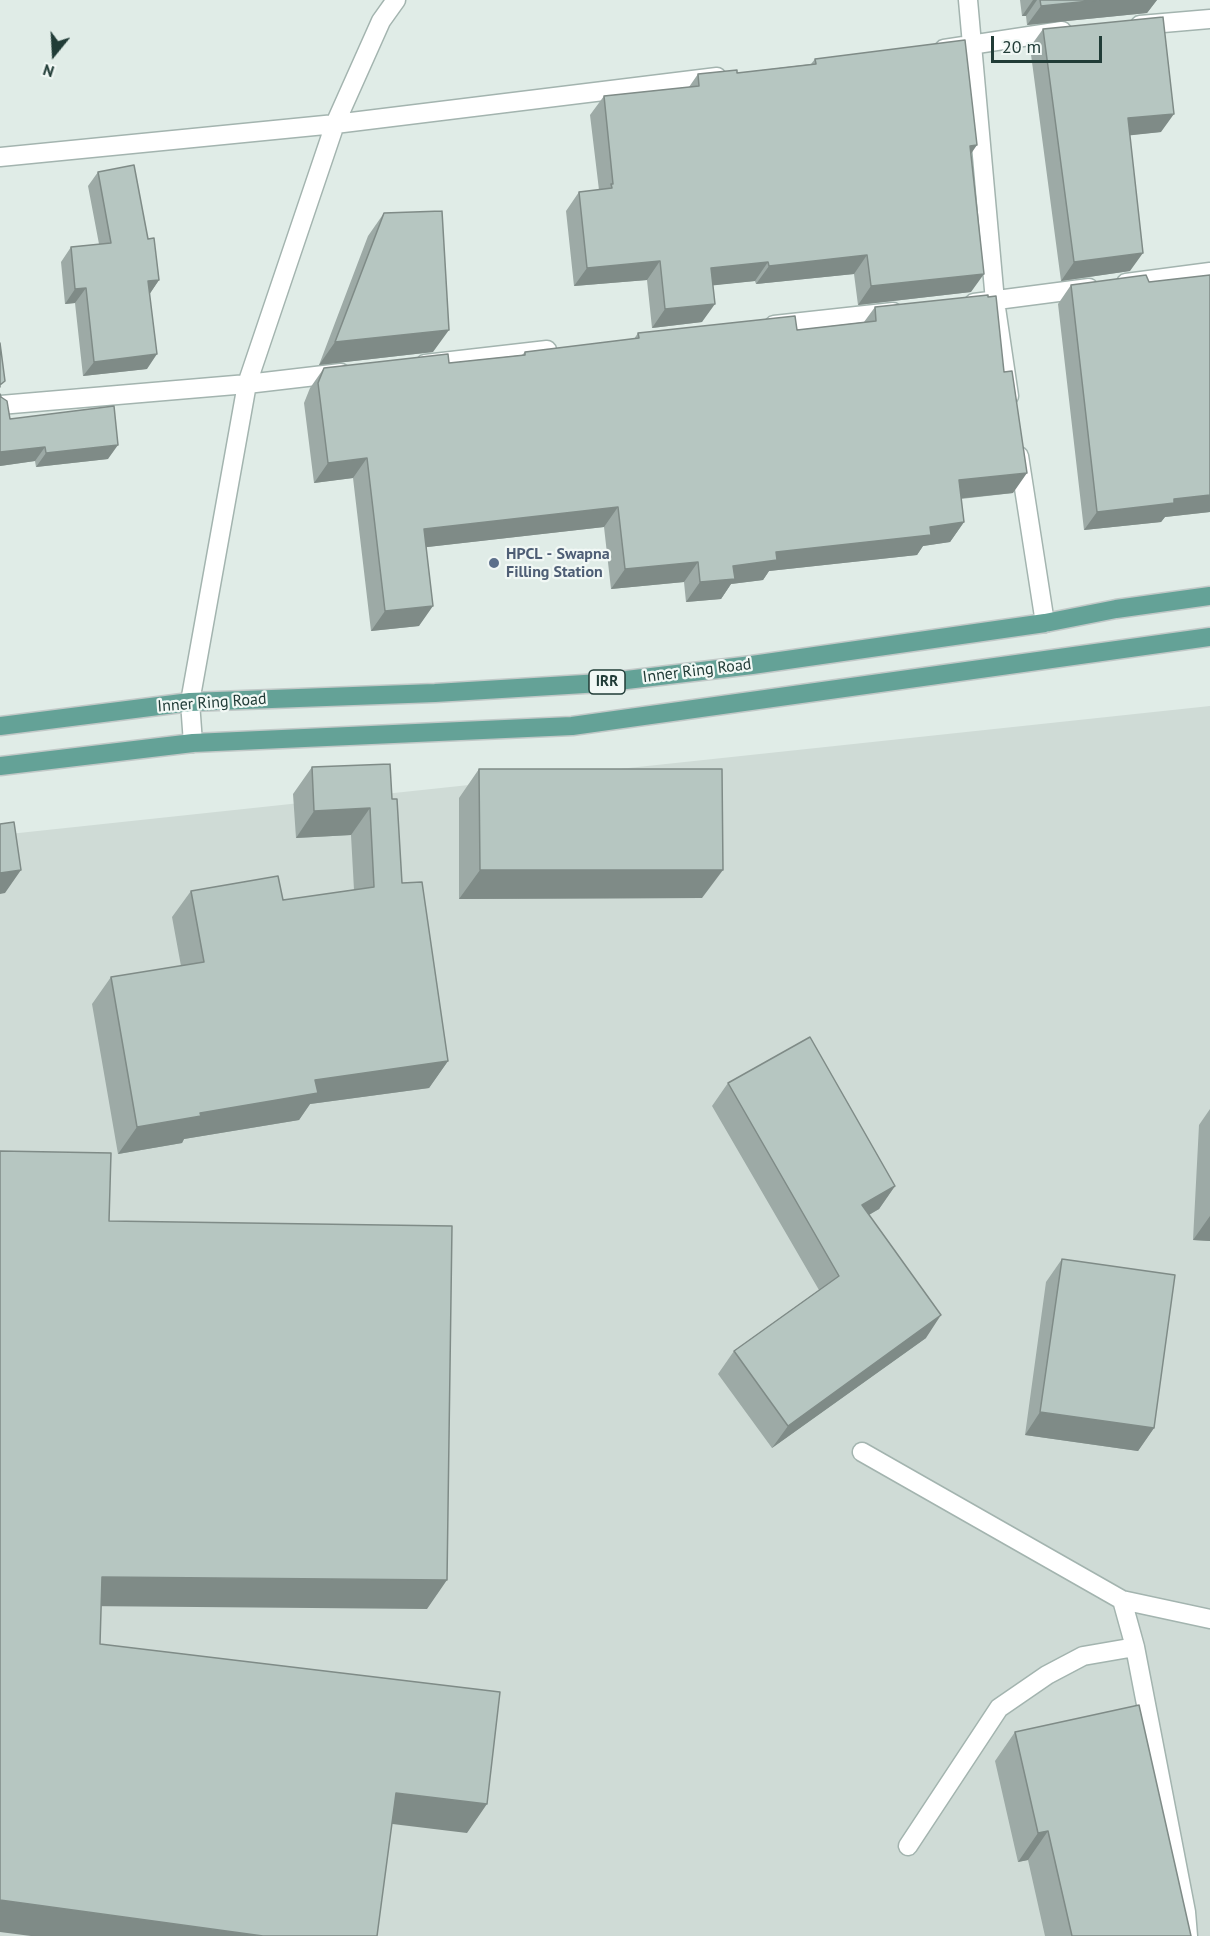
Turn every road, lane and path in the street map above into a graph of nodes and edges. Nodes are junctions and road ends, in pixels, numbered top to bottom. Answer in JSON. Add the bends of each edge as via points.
{"nodes":[{"id":1,"x":396,"y":0,"type":"edge"},
{"id":2,"x":968,"y":0,"type":"edge"},
{"id":3,"x":1210,"y":19,"type":"edge"},
{"id":4,"x":1125,"y":26,"type":"edge"},
{"id":5,"x":1079,"y":30,"type":"edge"},
{"id":6,"x":972,"y":45,"type":"junction"},
{"id":7,"x":924,"y":51,"type":"edge"},
{"id":8,"x":736,"y":74,"type":"edge"},
{"id":9,"x":334,"y":124,"type":"junction"},
{"id":10,"x":0,"y":157,"type":"edge"},
{"id":11,"x":1210,"y":272,"type":"edge"},
{"id":12,"x":995,"y":301,"type":"junction"},
{"id":13,"x":959,"y":305,"type":"edge"},
{"id":14,"x":912,"y":310,"type":"edge"},
{"id":15,"x":757,"y":327,"type":"edge"},
{"id":16,"x":567,"y":348,"type":"edge"},
{"id":17,"x":413,"y":365,"type":"edge"},
{"id":18,"x":354,"y":372,"type":"edge"},
{"id":19,"x":247,"y":384,"type":"junction"},
{"id":20,"x":0,"y":405,"type":"edge"},
{"id":21,"x":1012,"y":416,"type":"edge"},
{"id":22,"x":1016,"y":439,"type":"edge"},
{"id":23,"x":1210,"y":596,"type":"edge"},
{"id":24,"x":1045,"y":623,"type":"junction"},
{"id":25,"x":1210,"y":637,"type":"edge"},
{"id":26,"x":190,"y":702,"type":"junction"},
{"id":27,"x":0,"y":726,"type":"edge"},
{"id":28,"x":193,"y":742,"type":"junction"},
{"id":29,"x":0,"y":766,"type":"edge"},
{"id":30,"x":862,"y":1452,"type":"dead end"},
{"id":31,"x":1122,"y":1600,"type":"junction"},
{"id":32,"x":1210,"y":1619,"type":"edge"},
{"id":33,"x":1135,"y":1647,"type":"junction"},
{"id":34,"x":908,"y":1846,"type":"dead end"},
{"id":35,"x":1188,"y":1936,"type":"edge"}],
"edges":[{"from":1,"to":9,"type":"street","via":[[381,21]]},
{"from":2,"to":6,"type":"street"},
{"from":3,"to":4,"type":"street"},
{"from":5,"to":6,"type":"street"},
{"from":6,"to":7,"type":"street"},
{"from":6,"to":12,"type":"street"},
{"from":8,"to":9,"type":"street"},
{"from":9,"to":10,"type":"street"},
{"from":9,"to":19,"type":"street"},
{"from":11,"to":12,"type":"street"},
{"from":12,"to":13,"type":"street"},
{"from":12,"to":21,"type":"street"},
{"from":14,"to":15,"type":"street"},
{"from":16,"to":17,"type":"street"},
{"from":18,"to":19,"type":"street"},
{"from":19,"to":20,"type":"street"},
{"from":19,"to":26,"type":"street"},
{"from":22,"to":24,"type":"street"},
{"from":23,"to":24,"type":"main road","name":"Inner Ring Road","number":"IRR"},
{"from":24,"to":26,"type":"main road","name":"Inner Ring Road","number":"IRR","via":[[601,683]]},
{"from":25,"to":28,"type":"main road","number":"IRR","via":[[572,726]]},
{"from":26,"to":27,"type":"main road","name":"Inner Ring Road","number":"IRR"},
{"from":26,"to":28,"type":"street"},
{"from":28,"to":29,"type":"main road","number":"IRR"},
{"from":30,"to":31,"type":"street"},
{"from":31,"to":32,"type":"street"},
{"from":31,"to":33,"type":"street"},
{"from":33,"to":34,"type":"street","via":[[1083,1656],[999,1708]]},
{"from":33,"to":35,"type":"street"}]}
